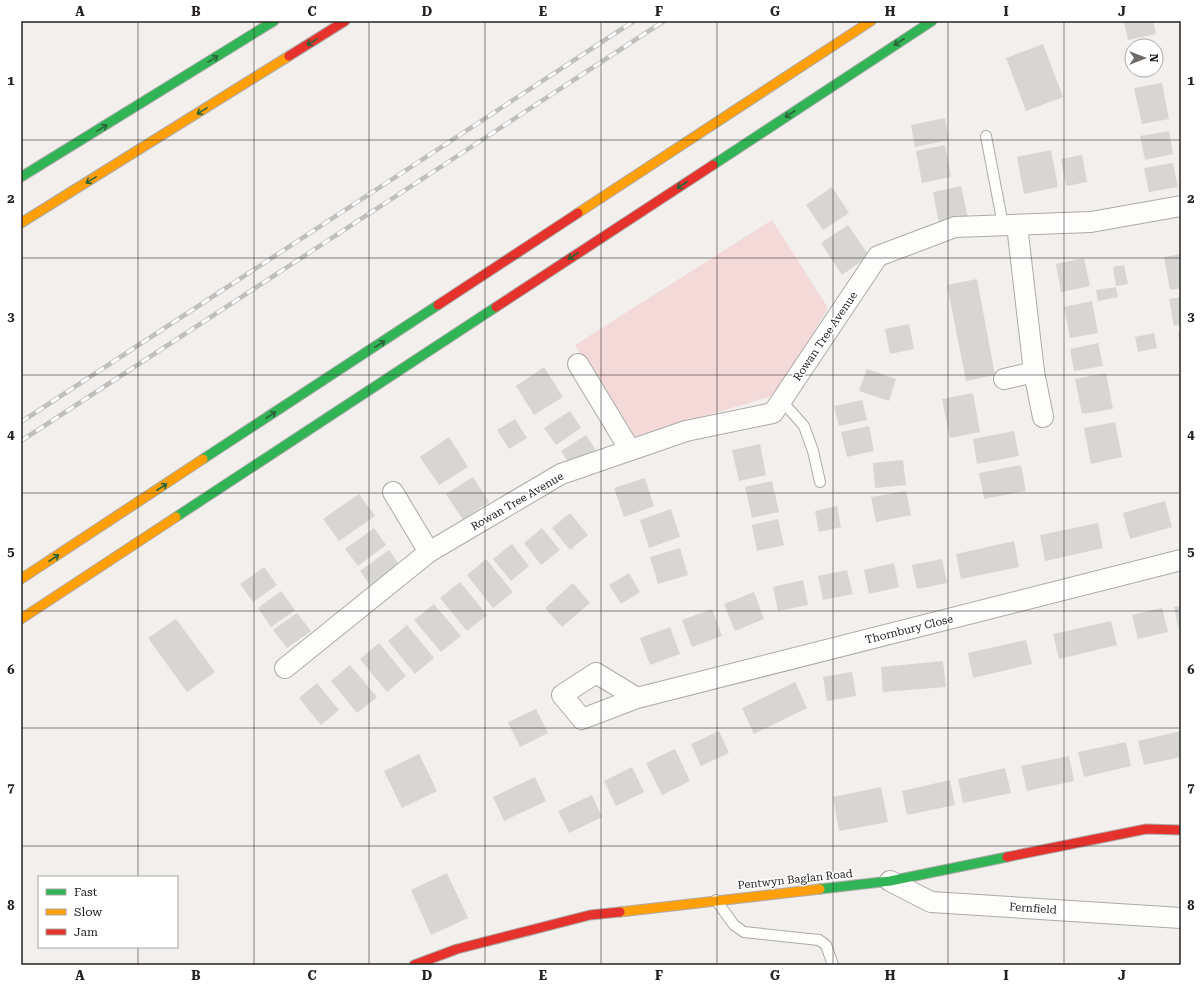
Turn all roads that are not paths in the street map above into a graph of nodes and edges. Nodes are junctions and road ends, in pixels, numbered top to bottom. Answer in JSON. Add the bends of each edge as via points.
{"nodes":[{"id":1,"x":274,"y":21,"type":"edge"},
{"id":2,"x":345,"y":21,"type":"edge"},
{"id":3,"x":871,"y":21,"type":"edge"},
{"id":4,"x":932,"y":21,"type":"edge"},
{"id":5,"x":986,"y":136,"type":"dead end"},
{"id":6,"x":21,"y":177,"type":"edge"},
{"id":7,"x":1181,"y":206,"type":"edge"},
{"id":8,"x":21,"y":223,"type":"edge"},
{"id":9,"x":1010,"y":225,"type":"junction"},
{"id":10,"x":578,"y":364,"type":"dead end"},
{"id":11,"x":1034,"y":372,"type":"junction"},
{"id":12,"x":1004,"y":379,"type":"dead end"},
{"id":13,"x":782,"y":400,"type":"junction"},
{"id":14,"x":1042,"y":417,"type":"dead end"},
{"id":15,"x":630,"y":450,"type":"junction"},
{"id":16,"x":820,"y":482,"type":"dead end"},
{"id":17,"x":393,"y":492,"type":"dead end"},
{"id":18,"x":429,"y":552,"type":"junction"},
{"id":19,"x":1181,"y":560,"type":"edge"},
{"id":20,"x":21,"y":579,"type":"edge"},
{"id":21,"x":21,"y":619,"type":"edge"},
{"id":22,"x":285,"y":668,"type":"dead end"},
{"id":23,"x":637,"y":698,"type":"dead end"},
{"id":24,"x":1181,"y":830,"type":"edge"},
{"id":25,"x":890,"y":881,"type":"junction"},
{"id":26,"x":716,"y":900,"type":"junction"},
{"id":27,"x":1181,"y":918,"type":"edge"},
{"id":28,"x":414,"y":965,"type":"edge"},
{"id":29,"x":832,"y":965,"type":"edge"}],
"edges":[{"from":6,"to":1,"type":"main road","one_way":true},
{"from":2,"to":8,"type":"main road","one_way":true},
{"from":20,"to":3,"type":"main road","one_way":true},
{"from":4,"to":21,"type":"main road","one_way":true},
{"from":5,"to":9,"type":"lane"},
{"from":7,"to":9,"type":"street","name":"Rowan Tree Avenue","via":[[1091,222]]},
{"from":9,"to":11,"type":"street"},
{"from":9,"to":13,"type":"street","name":"Rowan Tree Avenue","via":[[955,227],[878,256]]},
{"from":10,"to":15,"type":"street"},
{"from":11,"to":12,"type":"street"},
{"from":11,"to":14,"type":"street"},
{"from":13,"to":15,"type":"street","name":"Rowan Tree Avenue","via":[[773,412],[686,431]]},
{"from":13,"to":16,"type":"lane","via":[[804,426],[814,451]]},
{"from":15,"to":18,"type":"street","name":"Rowan Tree Avenue","via":[[561,474]]},
{"from":17,"to":18,"type":"street"},
{"from":18,"to":22,"type":"street","name":"Rowan Tree Avenue"},
{"from":19,"to":23,"type":"street","name":"Thornbury Close"},
{"from":24,"to":25,"type":"main road","name":"Pentwyn Baglan Road","via":[[1146,829]]},
{"from":25,"to":26,"type":"main road","name":"Pentwyn Baglan Road"},
{"from":25,"to":27,"type":"street","name":"Fernfield","via":[[931,902]]},
{"from":26,"to":28,"type":"main road","name":"Pentwyn Baglan Road","via":[[590,915],[457,949]]},
{"from":26,"to":29,"type":"lane","via":[[734,925],[744,932],[819,940],[826,945]]}]}
